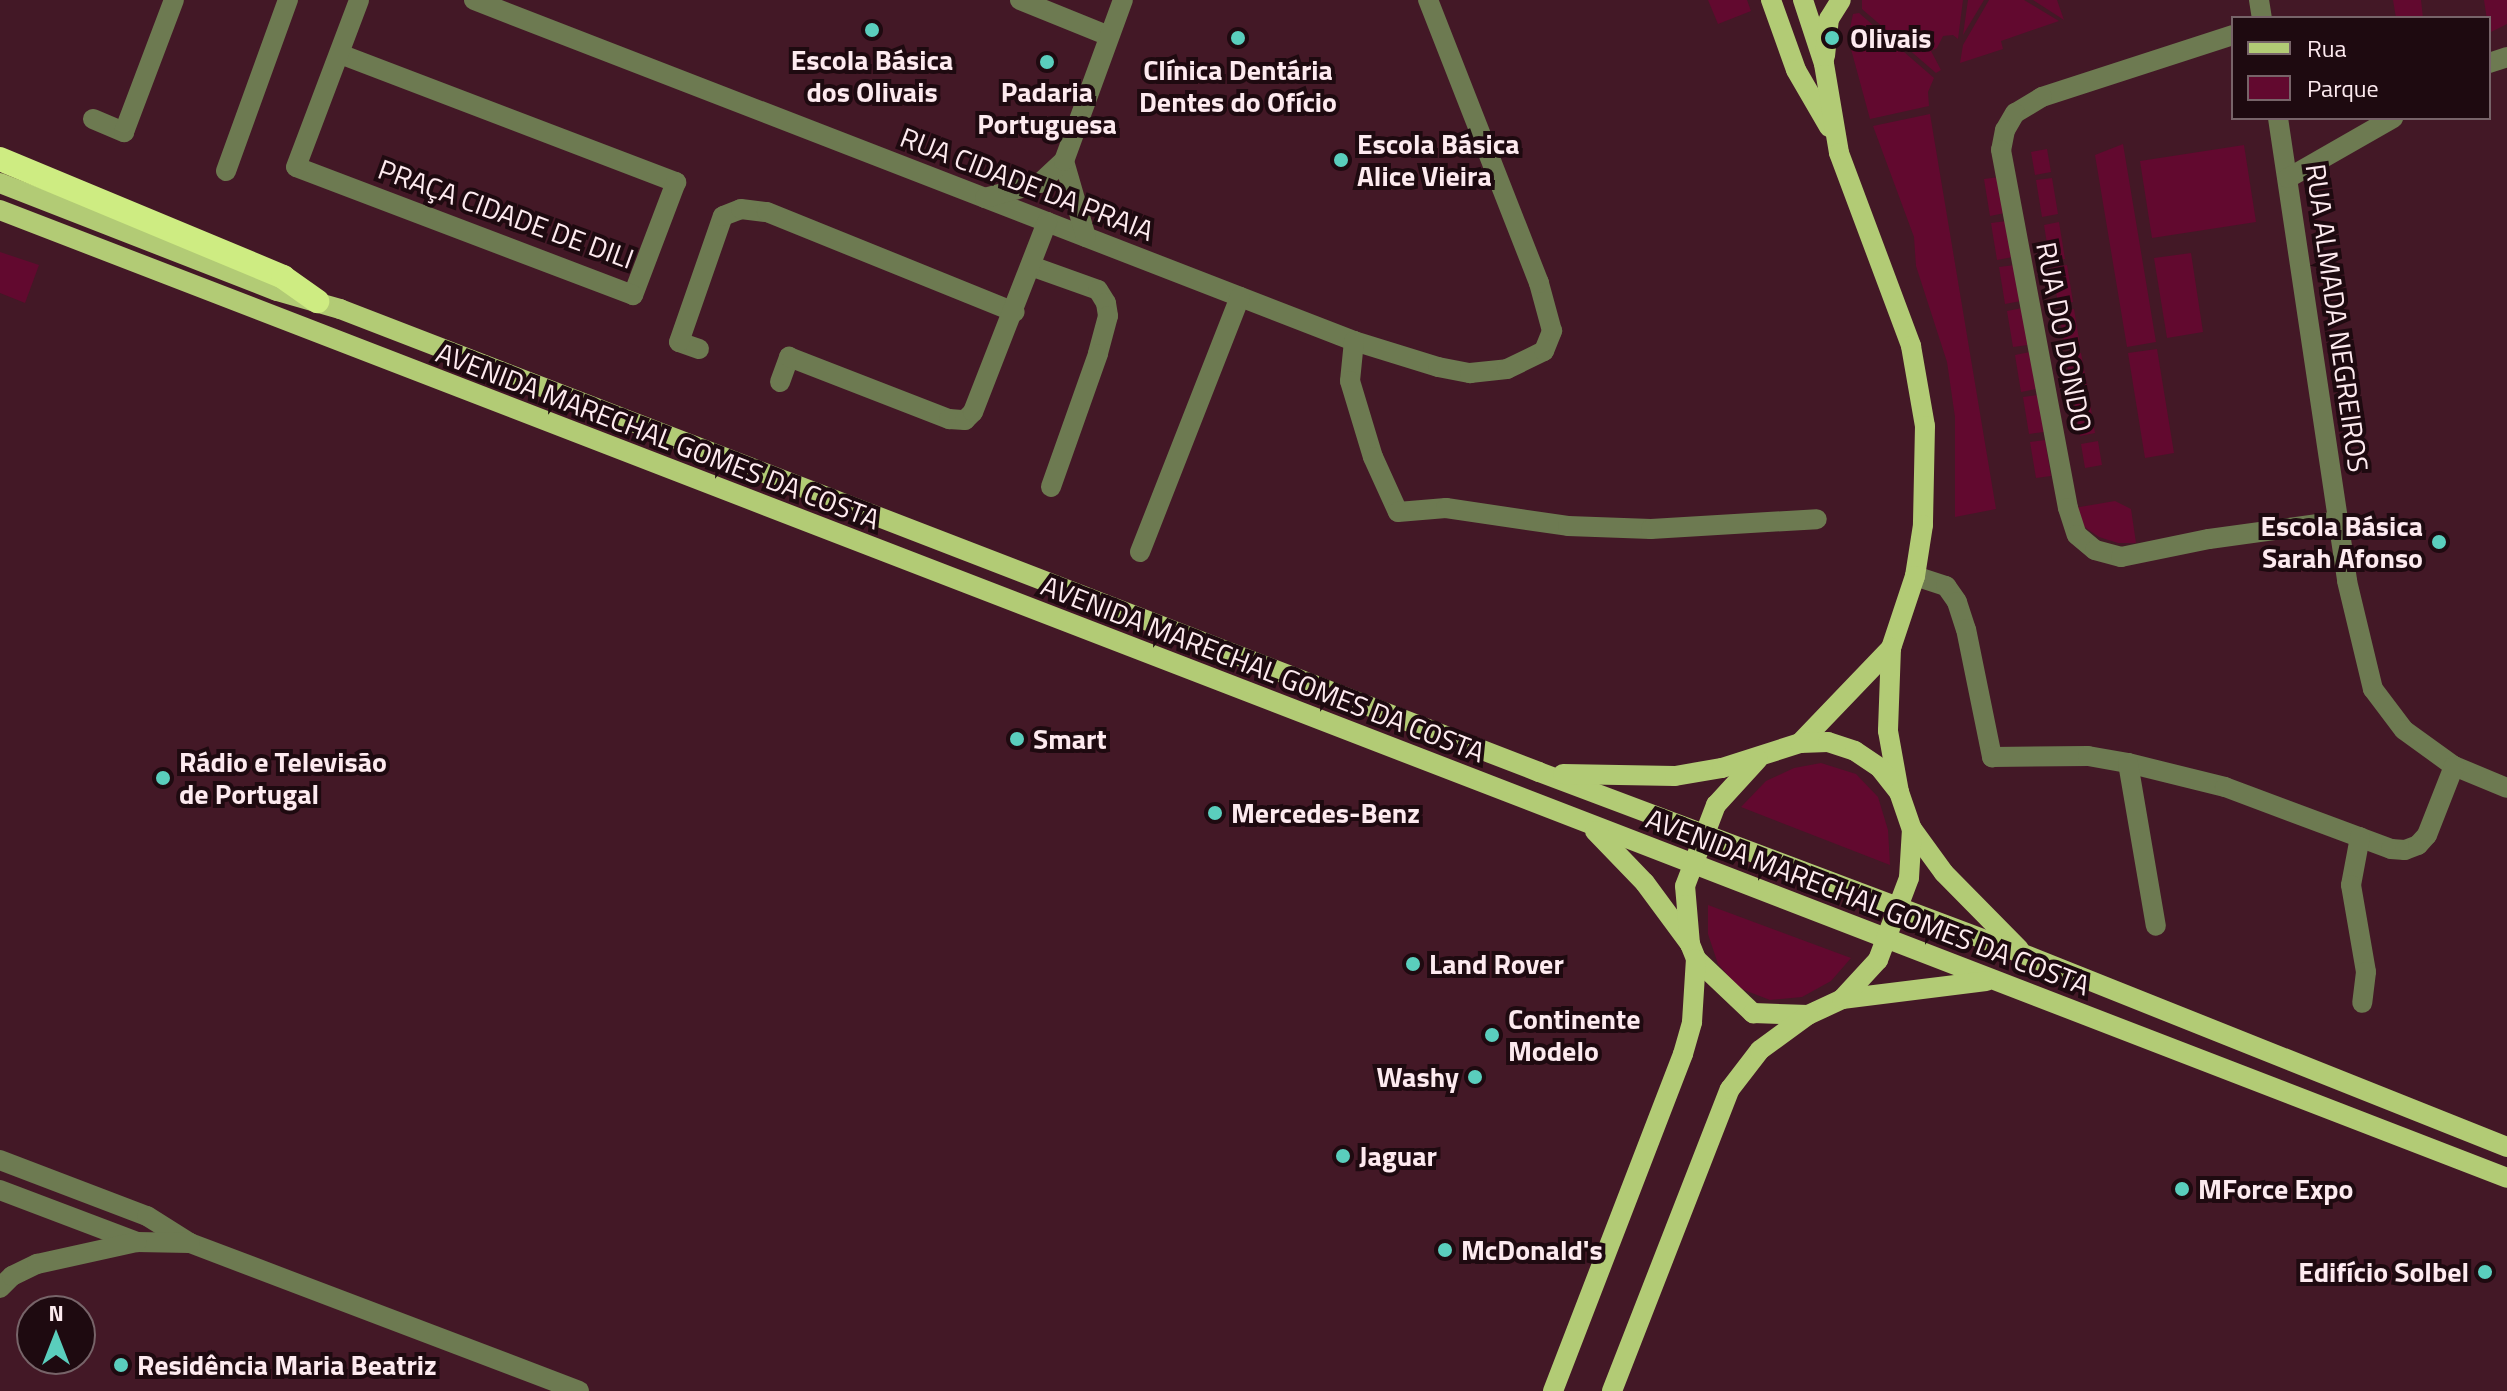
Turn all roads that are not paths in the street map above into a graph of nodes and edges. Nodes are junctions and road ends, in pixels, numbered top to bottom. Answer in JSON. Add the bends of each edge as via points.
{"nodes":[{"id":1,"x":174,"y":0,"type":"edge"},
{"id":2,"x":288,"y":0,"type":"edge"},
{"id":3,"x":359,"y":0,"type":"edge"},
{"id":4,"x":474,"y":0,"type":"edge"},
{"id":5,"x":1020,"y":0,"type":"edge"},
{"id":6,"x":1123,"y":0,"type":"edge"},
{"id":7,"x":1428,"y":0,"type":"edge"},
{"id":8,"x":1771,"y":0,"type":"edge"},
{"id":9,"x":1803,"y":0,"type":"edge"},
{"id":10,"x":1841,"y":0,"type":"edge"},
{"id":11,"x":1057,"y":8,"type":"edge"},
{"id":12,"x":1109,"y":36,"type":"junction"},
{"id":13,"x":2231,"y":36,"type":"edge"},
{"id":14,"x":340,"y":54,"type":"junction"},
{"id":15,"x":1824,"y":64,"type":"junction"},
{"id":16,"x":93,"y":119,"type":"dead end"},
{"id":17,"x":2278,"y":120,"type":"edge"},
{"id":18,"x":2390,"y":120,"type":"edge"},
{"id":19,"x":1833,"y":134,"type":"junction"},
{"id":20,"x":0,"y":159,"type":"edge"},
{"id":21,"x":1064,"y":161,"type":"junction"},
{"id":22,"x":226,"y":171,"type":"dead end"},
{"id":23,"x":2288,"y":178,"type":"junction"},
{"id":24,"x":0,"y":183,"type":"edge"},
{"id":25,"x":985,"y":198,"type":"junction"},
{"id":26,"x":0,"y":210,"type":"edge"},
{"id":27,"x":0,"y":218,"type":"edge"},
{"id":28,"x":1047,"y":222,"type":"junction"},
{"id":29,"x":62,"y":235,"type":"junction"},
{"id":30,"x":1086,"y":237,"type":"junction"},
{"id":31,"x":1031,"y":266,"type":"junction"},
{"id":32,"x":1240,"y":297,"type":"junction"},
{"id":33,"x":317,"y":301,"type":"junction"},
{"id":34,"x":1015,"y":312,"type":"junction"},
{"id":35,"x":1354,"y":341,"type":"junction"},
{"id":36,"x":699,"y":349,"type":"dead end"},
{"id":37,"x":780,"y":382,"type":"dead end"},
{"id":38,"x":1051,"y":487,"type":"dead end"},
{"id":39,"x":1817,"y":519,"type":"dead end"},
{"id":40,"x":2338,"y":521,"type":"junction"},
{"id":41,"x":1140,"y":552,"type":"dead end"},
{"id":42,"x":1915,"y":576,"type":"junction"},
{"id":43,"x":1891,"y":648,"type":"junction"},
{"id":44,"x":1800,"y":743,"type":"junction"},
{"id":45,"x":1758,"y":759,"type":"junction"},
{"id":46,"x":2128,"y":763,"type":"junction"},
{"id":47,"x":2454,"y":766,"type":"junction"},
{"id":48,"x":1539,"y":772,"type":"junction"},
{"id":49,"x":2507,"y":788,"type":"edge"},
{"id":50,"x":1899,"y":792,"type":"junction"},
{"id":51,"x":1589,"y":825,"type":"junction"},
{"id":52,"x":1912,"y":829,"type":"junction"},
{"id":53,"x":1705,"y":834,"type":"junction"},
{"id":54,"x":2360,"y":837,"type":"junction"},
{"id":55,"x":1693,"y":865,"type":"junction"},
{"id":56,"x":1898,"y":908,"type":"junction"},
{"id":57,"x":2156,"y":926,"type":"dead end"},
{"id":58,"x":1886,"y":939,"type":"junction"},
{"id":59,"x":1693,"y":951,"type":"junction"},
{"id":60,"x":2023,"y":954,"type":"junction"},
{"id":61,"x":1994,"y":981,"type":"junction"},
{"id":62,"x":1842,"y":999,"type":"junction"},
{"id":63,"x":2362,"y":1003,"type":"dead end"},
{"id":64,"x":1808,"y":1015,"type":"junction"},
{"id":65,"x":2507,"y":1147,"type":"edge"},
{"id":66,"x":0,"y":1160,"type":"edge"},
{"id":67,"x":2507,"y":1178,"type":"edge"},
{"id":68,"x":0,"y":1190,"type":"edge"},
{"id":69,"x":137,"y":1242,"type":"junction"},
{"id":70,"x":190,"y":1243,"type":"junction"},
{"id":71,"x":0,"y":1288,"type":"edge"},
{"id":72,"x":579,"y":1391,"type":"edge"},
{"id":73,"x":1553,"y":1391,"type":"edge"},
{"id":74,"x":1612,"y":1391,"type":"edge"}],
"edges":[{"from":1,"to":16,"type":"street","via":[[124,132]]},
{"from":2,"to":22,"type":"street"},
{"from":3,"to":14,"type":"street","name":"PRAÇA CIDADE DE DILI"},
{"from":4,"to":25,"type":"street","name":"RUA CIDADE DA PRAIA"},
{"from":5,"to":11,"type":"street"},
{"from":6,"to":12,"type":"street"},
{"from":7,"to":35,"type":"street","name":"RUA CIDADE DA PRAIA","via":[[1539,283],[1552,331],[1544,351],[1507,369],[1470,373]]},
{"from":8,"to":19,"type":"main road","via":[[1796,70]]},
{"from":9,"to":15,"type":"main road"},
{"from":10,"to":15,"type":"main road","via":[[1829,19]]},
{"from":11,"to":12,"type":"street"},
{"from":12,"to":21,"type":"street"},
{"from":13,"to":40,"type":"street","name":"RUA DO DONDO","via":[[2042,97],[2015,113],[2005,130],[2001,150],[2068,508],[2077,535],[2095,550],[2121,557]]},
{"from":14,"to":14,"type":"street","name":"PRAÇA CIDADE DE DILI","via":[[296,167],[633,295],[676,182]]},
{"from":15,"to":19,"type":"main road"},
{"from":17,"to":23,"type":"street","name":"RUA ALMADA NEGREIROS"},
{"from":18,"to":23,"type":"street"},
{"from":19,"to":42,"type":"main road","via":[[1916,372],[1927,454]]},
{"from":20,"to":33,"type":"highway","via":[[283,277]]},
{"from":21,"to":25,"type":"street","via":[[1040,183]]},
{"from":21,"to":30,"type":"street"},
{"from":23,"to":40,"type":"street","name":"RUA ALMADA NEGREIROS"},
{"from":24,"to":33,"type":"main road","name":"AVENIDA MARECHAL GOMES DA COSTA","via":[[277,291]]},
{"from":25,"to":28,"type":"street","name":"RUA CIDADE DA PRAIA"},
{"from":26,"to":29,"type":"main road","name":"AVENIDA MARECHAL GOMES DA COSTA"},
{"from":27,"to":29,"type":"main road"},
{"from":28,"to":30,"type":"street","name":"RUA CIDADE DA PRAIA"},
{"from":28,"to":31,"type":"street"},
{"from":29,"to":51,"type":"main road","name":"AVENIDA MARECHAL GOMES DA COSTA"},
{"from":30,"to":32,"type":"street","name":"RUA CIDADE DA PRAIA"},
{"from":31,"to":34,"type":"street"},
{"from":31,"to":38,"type":"street","via":[[1098,290],[1108,316]]},
{"from":32,"to":35,"type":"street","name":"RUA CIDADE DA PRAIA"},
{"from":32,"to":41,"type":"street"},
{"from":33,"to":48,"type":"main road","name":"AVENIDA MARECHAL GOMES DA COSTA"},
{"from":34,"to":36,"type":"street","via":[[767,212],[741,209],[723,216],[679,342]]},
{"from":34,"to":37,"type":"street","via":[[965,420],[949,419],[789,357]]},
{"from":35,"to":39,"type":"street","via":[[1350,381],[1373,457],[1398,512],[1446,508],[1568,526],[1651,529]]},
{"from":40,"to":47,"type":"street","name":"RUA ALMADA NEGREIROS","via":[[2373,689],[2404,730]]},
{"from":42,"to":43,"type":"main road"},
{"from":42,"to":46,"type":"street","via":[[1946,586],[1957,602],[1992,757],[2088,756]]},
{"from":43,"to":44,"type":"main road"},
{"from":43,"to":50,"type":"main road","via":[[1888,731]]},
{"from":44,"to":45,"type":"main road"},
{"from":44,"to":50,"type":"main road","via":[[1828,742],[1855,751],[1880,768]]},
{"from":45,"to":48,"type":"main road","via":[[1652,777]]},
{"from":45,"to":53,"type":"main road","via":[[1716,805]]},
{"from":46,"to":54,"type":"street","via":[[2225,787]]},
{"from":46,"to":57,"type":"street"},
{"from":47,"to":49,"type":"street","name":"RUA ALMADA NEGREIROS"},
{"from":47,"to":54,"type":"street","via":[[2427,835],[2418,845],[2391,849]]},
{"from":48,"to":53,"type":"main road","name":"AVENIDA MARECHAL GOMES DA COSTA"},
{"from":50,"to":52,"type":"main road"},
{"from":51,"to":55,"type":"main road","name":"AVENIDA MARECHAL GOMES DA COSTA"},
{"from":51,"to":59,"type":"main road","via":[[1645,883]]},
{"from":52,"to":56,"type":"main road","via":[[1909,878]]},
{"from":52,"to":60,"type":"main road","via":[[1944,873]]},
{"from":53,"to":55,"type":"main road"},
{"from":53,"to":56,"type":"main road","name":"AVENIDA MARECHAL GOMES DA COSTA"},
{"from":54,"to":63,"type":"street","via":[[2351,885],[2366,972]]},
{"from":55,"to":58,"type":"main road","name":"AVENIDA MARECHAL GOMES DA COSTA"},
{"from":55,"to":59,"type":"main road","via":[[1685,886]]},
{"from":56,"to":58,"type":"main road"},
{"from":56,"to":60,"type":"main road","name":"AVENIDA MARECHAL GOMES DA COSTA"},
{"from":58,"to":61,"type":"main road","name":"AVENIDA MARECHAL GOMES DA COSTA"},
{"from":58,"to":62,"type":"main road","via":[[1878,960]]},
{"from":59,"to":64,"type":"main road","via":[[1753,1013]]},
{"from":59,"to":73,"type":"main road","via":[[1692,1022],[1683,1054]]},
{"from":60,"to":65,"type":"main road","name":"AVENIDA MARECHAL GOMES DA COSTA"},
{"from":61,"to":62,"type":"main road"},
{"from":61,"to":67,"type":"main road","name":"AVENIDA MARECHAL GOMES DA COSTA"},
{"from":62,"to":64,"type":"main road"},
{"from":64,"to":74,"type":"main road","via":[[1760,1050],[1727,1096]]},
{"from":66,"to":70,"type":"street","via":[[147,1216]]},
{"from":68,"to":69,"type":"street"},
{"from":69,"to":70,"type":"street"},
{"from":69,"to":71,"type":"street","via":[[37,1264]]},
{"from":70,"to":72,"type":"street"}]}
